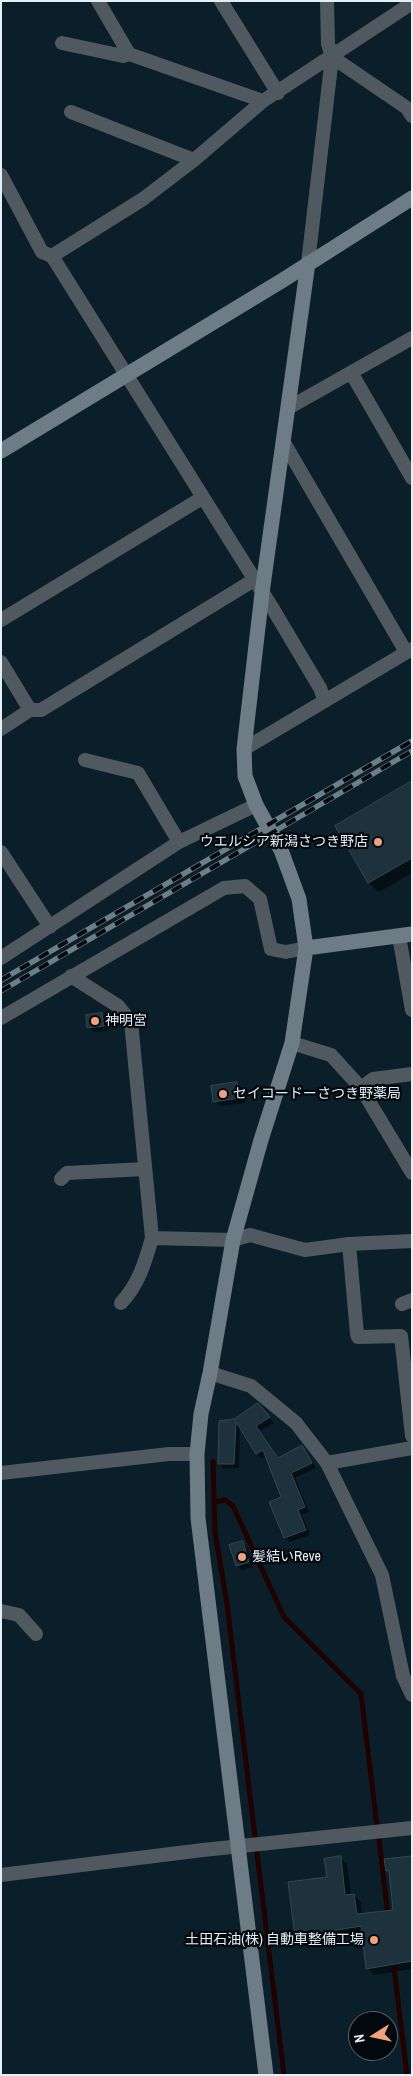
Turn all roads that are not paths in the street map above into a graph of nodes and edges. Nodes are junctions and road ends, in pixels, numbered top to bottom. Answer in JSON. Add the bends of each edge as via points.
{"nodes":[{"id":1,"x":98,"y":1,"type":"edge"},
{"id":2,"x":221,"y":1,"type":"edge"},
{"id":3,"x":328,"y":1,"type":"edge"},
{"id":4,"x":412,"y":3,"type":"edge"},
{"id":5,"x":62,"y":43,"type":"dead end"},
{"id":6,"x":129,"y":54,"type":"junction"},
{"id":7,"x":332,"y":57,"type":"junction"},
{"id":8,"x":278,"y":93,"type":"junction"},
{"id":9,"x":263,"y":101,"type":"junction"},
{"id":10,"x":71,"y":112,"type":"dead end"},
{"id":11,"x":412,"y":116,"type":"edge"},
{"id":12,"x":194,"y":160,"type":"junction"},
{"id":13,"x":1,"y":175,"type":"edge"},
{"id":14,"x":412,"y":198,"type":"edge"},
{"id":15,"x":52,"y":256,"type":"junction"},
{"id":16,"x":308,"y":263,"type":"junction"},
{"id":17,"x":412,"y":338,"type":"edge"},
{"id":18,"x":352,"y":374,"type":"junction"},
{"id":19,"x":126,"y":376,"type":"junction"},
{"id":20,"x":290,"y":407,"type":"junction"},
{"id":21,"x":283,"y":441,"type":"junction"},
{"id":22,"x":2,"y":450,"type":"edge"},
{"id":23,"x":412,"y":478,"type":"edge"},
{"id":24,"x":202,"y":498,"type":"junction"},
{"id":25,"x":258,"y":586,"type":"junction"},
{"id":26,"x":1,"y":620,"type":"edge"},
{"id":27,"x":409,"y":651,"type":"edge"},
{"id":28,"x":1,"y":662,"type":"edge"},
{"id":29,"x":325,"y":701,"type":"junction"},
{"id":30,"x":30,"y":710,"type":"junction"},
{"id":31,"x":1,"y":729,"type":"edge"},
{"id":32,"x":244,"y":749,"type":"junction"},
{"id":33,"x":85,"y":760,"type":"dead end"},
{"id":34,"x":256,"y":805,"type":"junction"},
{"id":35,"x":179,"y":842,"type":"junction"},
{"id":36,"x":1,"y":852,"type":"edge"},
{"id":37,"x":50,"y":927,"type":"junction"},
{"id":38,"x":406,"y":935,"type":"edge"},
{"id":39,"x":306,"y":948,"type":"junction"},
{"id":40,"x":1,"y":958,"type":"edge"},
{"id":41,"x":71,"y":976,"type":"junction"},
{"id":42,"x":412,"y":1010,"type":"edge"},
{"id":43,"x":1,"y":1018,"type":"edge"},
{"id":44,"x":292,"y":1043,"type":"junction"},
{"id":45,"x":412,"y":1074,"type":"edge"},
{"id":46,"x":361,"y":1088,"type":"junction"},
{"id":47,"x":145,"y":1170,"type":"junction"},
{"id":48,"x":412,"y":1173,"type":"edge"},
{"id":49,"x":60,"y":1179,"type":"dead end"},
{"id":50,"x":152,"y":1238,"type":"junction"},
{"id":51,"x":233,"y":1240,"type":"junction"},
{"id":52,"x":412,"y":1241,"type":"edge"},
{"id":53,"x":349,"y":1244,"type":"junction"},
{"id":54,"x":122,"y":1303,"type":"dead end"},
{"id":55,"x":407,"y":1355,"type":"edge"},
{"id":56,"x":210,"y":1373,"type":"junction"},
{"id":57,"x":412,"y":1436,"type":"edge"},
{"id":58,"x":412,"y":1448,"type":"edge"},
{"id":59,"x":197,"y":1454,"type":"junction"},
{"id":60,"x":328,"y":1463,"type":"junction"},
{"id":61,"x":1,"y":1473,"type":"edge"},
{"id":62,"x":1,"y":1612,"type":"edge"},
{"id":63,"x":36,"y":1634,"type":"dead end"},
{"id":64,"x":412,"y":1695,"type":"edge"},
{"id":65,"x":412,"y":1828,"type":"edge"},
{"id":66,"x":239,"y":1846,"type":"junction"},
{"id":67,"x":1,"y":1875,"type":"edge"},
{"id":68,"x":266,"y":2075,"type":"edge"}],
"edges":[{"from":1,"to":6,"type":"street"},
{"from":2,"to":8,"type":"street"},
{"from":3,"to":7,"type":"street","via":[[328,44]]},
{"from":4,"to":7,"type":"street"},
{"from":5,"to":6,"type":"street","via":[[123,56]]},
{"from":6,"to":9,"type":"street"},
{"from":7,"to":8,"type":"street"},
{"from":7,"to":11,"type":"street","via":[[407,108]]},
{"from":7,"to":16,"type":"street"},
{"from":8,"to":9,"type":"street"},
{"from":9,"to":12,"type":"street"},
{"from":10,"to":12,"type":"street"},
{"from":12,"to":15,"type":"street","via":[[143,199]]},
{"from":13,"to":15,"type":"street","via":[[42,252]]},
{"from":14,"to":16,"type":"street"},
{"from":15,"to":19,"type":"street"},
{"from":16,"to":19,"type":"street"},
{"from":16,"to":20,"type":"street"},
{"from":17,"to":18,"type":"street"},
{"from":18,"to":20,"type":"street"},
{"from":18,"to":23,"type":"street"},
{"from":19,"to":22,"type":"street"},
{"from":19,"to":24,"type":"street"},
{"from":20,"to":21,"type":"street"},
{"from":21,"to":25,"type":"street"},
{"from":21,"to":27,"type":"street"},
{"from":24,"to":25,"type":"street"},
{"from":24,"to":26,"type":"street"},
{"from":25,"to":29,"type":"street"},
{"from":25,"to":30,"type":"street","via":[[41,710]]},
{"from":25,"to":32,"type":"street"},
{"from":27,"to":29,"type":"street"},
{"from":28,"to":30,"type":"street"},
{"from":29,"to":32,"type":"street"},
{"from":30,"to":31,"type":"street"},
{"from":32,"to":34,"type":"street","via":[[245,776]]},
{"from":33,"to":35,"type":"street","via":[[138,773]]},
{"from":34,"to":35,"type":"street"},
{"from":34,"to":39,"type":"street","via":[[281,850],[298,899]]},
{"from":35,"to":37,"type":"street"},
{"from":36,"to":37,"type":"street"},
{"from":37,"to":40,"type":"street"},
{"from":38,"to":39,"type":"street"},
{"from":38,"to":42,"type":"street"},
{"from":39,"to":41,"type":"street","via":[[286,952],[271,949],[260,899],[245,886],[224,888]]},
{"from":39,"to":44,"type":"street"},
{"from":41,"to":43,"type":"street"},
{"from":41,"to":47,"type":"street","via":[[118,1006],[131,1022]]},
{"from":44,"to":46,"type":"street","via":[[331,1055]]},
{"from":44,"to":51,"type":"street"},
{"from":45,"to":46,"type":"street","via":[[373,1078]]},
{"from":46,"to":48,"type":"street"},
{"from":47,"to":49,"type":"street","via":[[67,1173]]},
{"from":47,"to":50,"type":"street"},
{"from":50,"to":51,"type":"street"},
{"from":50,"to":54,"type":"street","via":[[141,1273]]},
{"from":51,"to":53,"type":"street","via":[[250,1235],[305,1250]]},
{"from":51,"to":56,"type":"street"},
{"from":52,"to":53,"type":"street"},
{"from":53,"to":55,"type":"street","via":[[358,1337],[400,1336]]},
{"from":55,"to":57,"type":"street"},
{"from":56,"to":59,"type":"street"},
{"from":56,"to":60,"type":"street","via":[[251,1386],[296,1423]]},
{"from":58,"to":60,"type":"street"},
{"from":59,"to":61,"type":"street","via":[[169,1454]]},
{"from":59,"to":66,"type":"street","via":[[198,1518]]},
{"from":60,"to":64,"type":"street","via":[[382,1575],[403,1676]]},
{"from":62,"to":63,"type":"street","via":[[19,1615]]},
{"from":65,"to":66,"type":"street"},
{"from":66,"to":67,"type":"street"},
{"from":66,"to":68,"type":"street"}]}
